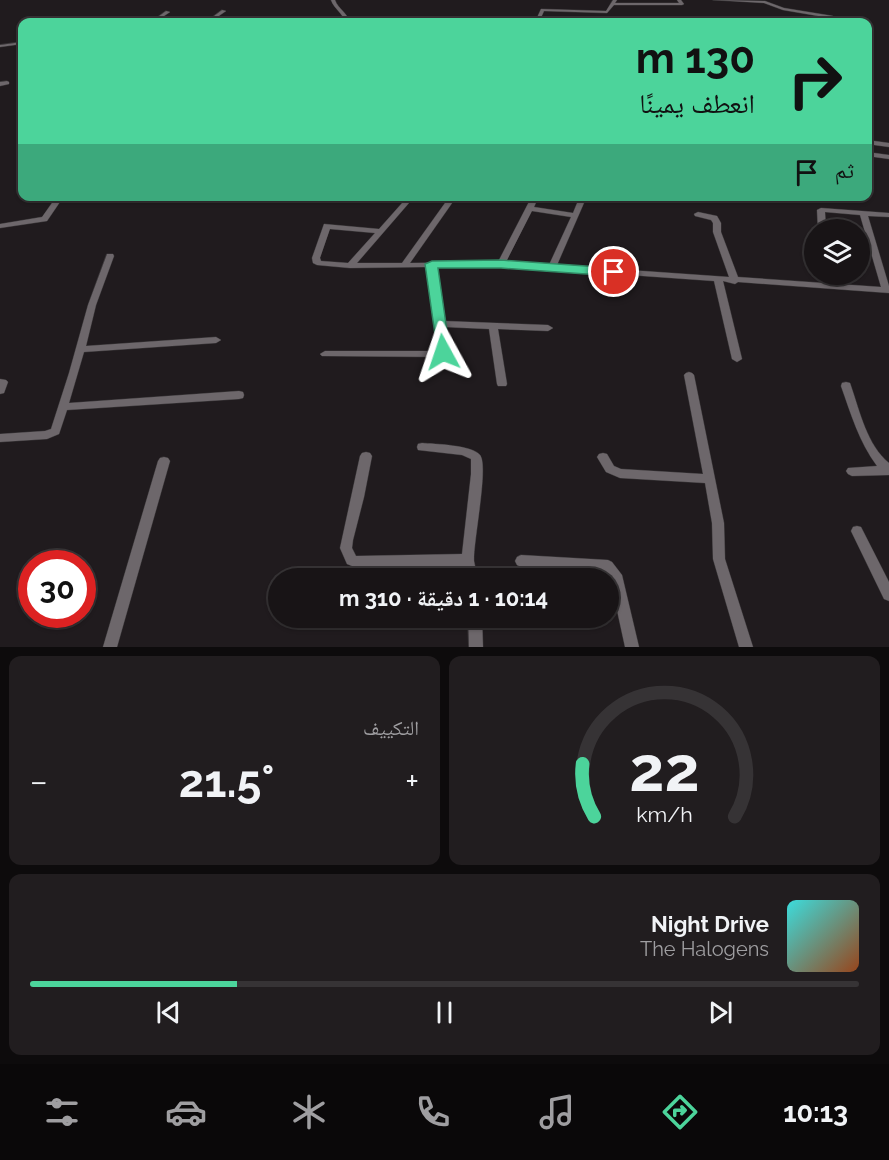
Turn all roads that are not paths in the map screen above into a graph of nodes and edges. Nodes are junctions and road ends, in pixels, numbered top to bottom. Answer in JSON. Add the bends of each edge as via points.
{"nodes":[{"id":1,"x":333,"y":0,"type":"edge"},
{"id":2,"x":679,"y":0,"type":"edge"},
{"id":3,"x":716,"y":0,"type":"edge"},
{"id":4,"x":614,"y":2,"type":"edge"},
{"id":5,"x":224,"y":11,"type":"dead end"},
{"id":6,"x":168,"y":12,"type":"dead end"},
{"id":7,"x":607,"y":12,"type":"junction"},
{"id":8,"x":653,"y":13,"type":"dead end"},
{"id":9,"x":159,"y":18,"type":"edge"},
{"id":10,"x":214,"y":18,"type":"edge"},
{"id":11,"x":346,"y":18,"type":"edge"},
{"id":12,"x":539,"y":18,"type":"edge"},
{"id":13,"x":610,"y":18,"type":"edge"},
{"id":14,"x":658,"y":18,"type":"edge"},
{"id":15,"x":832,"y":18,"type":"edge"},
{"id":16,"x":18,"y":44,"type":"edge"},
{"id":17,"x":0,"y":46,"type":"edge"},
{"id":18,"x":872,"y":143,"type":"edge"},
{"id":19,"x":889,"y":145,"type":"edge"},
{"id":20,"x":872,"y":155,"type":"edge"},
{"id":21,"x":889,"y":157,"type":"edge"},
{"id":22,"x":57,"y":201,"type":"edge"},
{"id":23,"x":408,"y":201,"type":"edge"},
{"id":24,"x":451,"y":201,"type":"edge"},
{"id":25,"x":534,"y":201,"type":"edge"},
{"id":26,"x":582,"y":201,"type":"edge"},
{"id":27,"x":530,"y":208,"type":"junction"},
{"id":28,"x":863,"y":212,"type":"junction"},
{"id":29,"x":698,"y":214,"type":"dead end"},
{"id":30,"x":889,"y":215,"type":"edge"},
{"id":31,"x":576,"y":216,"type":"junction"},
{"id":32,"x":821,"y":219,"type":"edge"},
{"id":33,"x":0,"y":226,"type":"edge"},
{"id":34,"x":381,"y":231,"type":"junction"},
{"id":35,"x":110,"y":256,"type":"dead end"},
{"id":36,"x":405,"y":264,"type":"junction"},
{"id":37,"x":432,"y":264,"type":"junction"},
{"id":38,"x":501,"y":264,"type":"junction"},
{"id":39,"x":350,"y":266,"type":"junction"},
{"id":40,"x":552,"y":267,"type":"junction"},
{"id":41,"x":718,"y":280,"type":"junction"},
{"id":42,"x":735,"y":281,"type":"junction"},
{"id":43,"x":888,"y":290,"type":"edge"},
{"id":44,"x":440,"y":324,"type":"junction"},
{"id":45,"x":493,"y":326,"type":"junction"},
{"id":46,"x":548,"y":328,"type":"dead end"},
{"id":47,"x":216,"y":340,"type":"dead end"},
{"id":48,"x":81,"y":349,"type":"junction"},
{"id":49,"x":325,"y":354,"type":"dead end"},
{"id":50,"x":737,"y":359,"type":"dead end"},
{"id":51,"x":689,"y":375,"type":"dead end"},
{"id":52,"x":502,"y":384,"type":"dead end"},
{"id":53,"x":846,"y":386,"type":"dead end"},
{"id":54,"x":239,"y":395,"type":"dead end"},
{"id":55,"x":62,"y":407,"type":"junction"},
{"id":56,"x":0,"y":438,"type":"edge"},
{"id":57,"x":422,"y":447,"type":"dead end"},
{"id":58,"x":366,"y":456,"type":"dead end"},
{"id":59,"x":603,"y":457,"type":"dead end"},
{"id":60,"x":164,"y":461,"type":"dead end"},
{"id":61,"x":889,"y":470,"type":"edge"},
{"id":62,"x":852,"y":471,"type":"dead end"},
{"id":63,"x":709,"y":479,"type":"junction"},
{"id":64,"x":857,"y":531,"type":"dead end"},
{"id":65,"x":468,"y":560,"type":"junction"},
{"id":66,"x":521,"y":561,"type":"dead end"},
{"id":67,"x":470,"y":568,"type":"edge"},
{"id":68,"x":889,"y":594,"type":"edge"},
{"id":69,"x":475,"y":628,"type":"edge"},
{"id":70,"x":110,"y":647,"type":"edge"},
{"id":71,"x":476,"y":647,"type":"edge"},
{"id":72,"x":632,"y":647,"type":"edge"},
{"id":73,"x":746,"y":647,"type":"edge"}],
"edges":[{"from":1,"to":11,"type":"street"},
{"from":2,"to":4,"type":"street","via":[[681,4]]},
{"from":3,"to":15,"type":"street","via":[[765,2]]},
{"from":4,"to":7,"type":"street"},
{"from":5,"to":10,"type":"street"},
{"from":6,"to":9,"type":"street"},
{"from":7,"to":12,"type":"street","via":[[542,10]]},
{"from":7,"to":13,"type":"street"},
{"from":8,"to":14,"type":"street"},
{"from":16,"to":17,"type":"street"},
{"from":18,"to":19,"type":"street"},
{"from":20,"to":21,"type":"street"},
{"from":22,"to":33,"type":"street","via":[[44,219]]},
{"from":23,"to":34,"type":"street"},
{"from":24,"to":36,"type":"street"},
{"from":25,"to":27,"type":"street"},
{"from":26,"to":31,"type":"street"},
{"from":27,"to":31,"type":"street"},
{"from":27,"to":38,"type":"street"},
{"from":28,"to":30,"type":"street"},
{"from":28,"to":32,"type":"street","via":[[821,210]]},
{"from":28,"to":43,"type":"street","via":[[883,285]]},
{"from":29,"to":42,"type":"street","via":[[714,218],[717,223]]},
{"from":31,"to":40,"type":"street"},
{"from":34,"to":39,"type":"street"},
{"from":34,"to":39,"type":"street","via":[[325,227],[317,263]]},
{"from":35,"to":48,"type":"street"},
{"from":36,"to":37,"type":"street"},
{"from":36,"to":39,"type":"street"},
{"from":37,"to":38,"type":"street"},
{"from":37,"to":44,"type":"street"},
{"from":38,"to":40,"type":"street"},
{"from":40,"to":41,"type":"street"},
{"from":41,"to":42,"type":"street"},
{"from":41,"to":50,"type":"street"},
{"from":42,"to":43,"type":"street"},
{"from":44,"to":45,"type":"street"},
{"from":44,"to":49,"type":"street","via":[[444,348],[440,355]]},
{"from":45,"to":46,"type":"street"},
{"from":45,"to":52,"type":"street"},
{"from":47,"to":48,"type":"street"},
{"from":48,"to":55,"type":"street"},
{"from":51,"to":63,"type":"street"},
{"from":53,"to":61,"type":"street","via":[[876,459]]},
{"from":54,"to":55,"type":"street"},
{"from":55,"to":56,"type":"street","via":[[52,434]]},
{"from":57,"to":65,"type":"street","via":[[464,451],[476,457]]},
{"from":58,"to":65,"type":"street","via":[[347,540],[351,560]]},
{"from":59,"to":63,"type":"street","via":[[610,469],[620,473]]},
{"from":60,"to":70,"type":"street"},
{"from":61,"to":62,"type":"street"},
{"from":63,"to":73,"type":"street","via":[[719,559]]},
{"from":64,"to":68,"type":"street"},
{"from":65,"to":67,"type":"street"},
{"from":66,"to":72,"type":"street","via":[[608,566],[616,575]]},
{"from":69,"to":71,"type":"street"}]}
